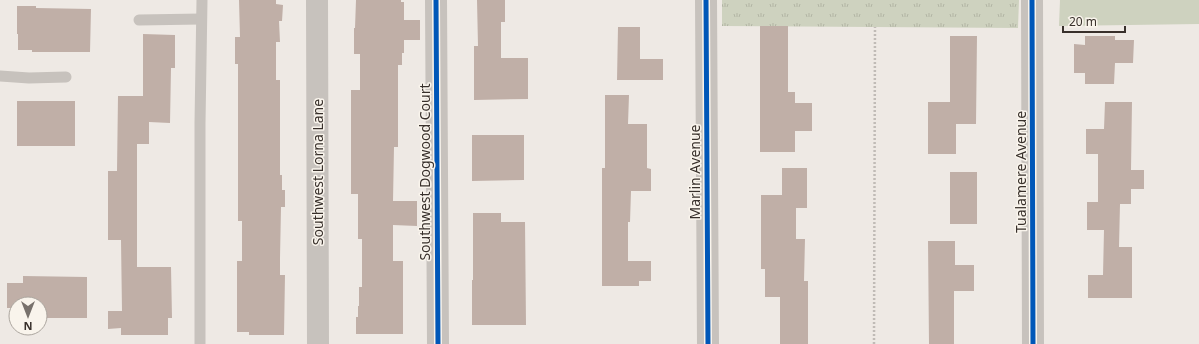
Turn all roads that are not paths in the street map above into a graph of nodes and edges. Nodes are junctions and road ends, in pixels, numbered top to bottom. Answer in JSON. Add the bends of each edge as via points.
{"nodes":[{"id":1,"x":202,"y":0,"type":"edge"},
{"id":2,"x":317,"y":0,"type":"edge"},
{"id":3,"x":436,"y":0,"type":"edge"},
{"id":4,"x":706,"y":0,"type":"edge"},
{"id":5,"x":1032,"y":0,"type":"edge"},
{"id":6,"x":201,"y":19,"type":"junction"},
{"id":7,"x":139,"y":20,"type":"dead end"},
{"id":8,"x":0,"y":76,"type":"edge"},
{"id":9,"x":66,"y":77,"type":"dead end"},
{"id":10,"x":200,"y":344,"type":"edge"},
{"id":11,"x":318,"y":344,"type":"edge"},
{"id":12,"x":438,"y":344,"type":"edge"},
{"id":13,"x":708,"y":344,"type":"edge"},
{"id":14,"x":1033,"y":344,"type":"edge"}],
"edges":[{"from":1,"to":6,"type":"lane"},
{"from":2,"to":11,"type":"street","name":"Southwest Lorna Lane"},
{"from":3,"to":12,"type":"street","name":"Southwest Dogwood Court"},
{"from":4,"to":13,"type":"street","name":"Marlin Avenue"},
{"from":5,"to":14,"type":"street","name":"Tualamere Avenue"},
{"from":6,"to":7,"type":"lane"},
{"from":6,"to":10,"type":"lane"},
{"from":8,"to":9,"type":"lane"}]}
